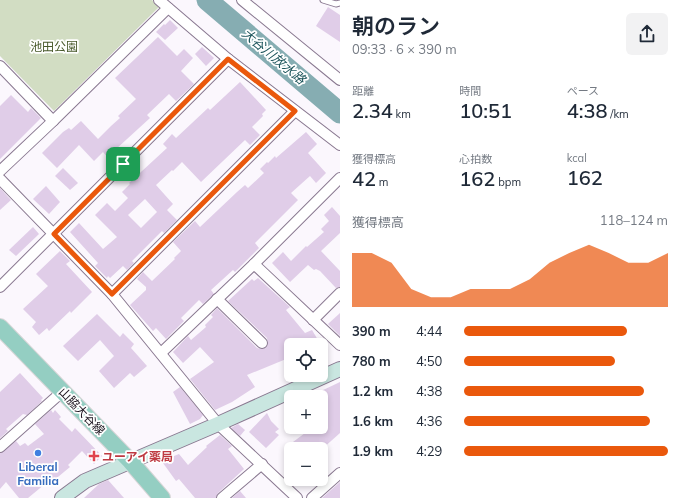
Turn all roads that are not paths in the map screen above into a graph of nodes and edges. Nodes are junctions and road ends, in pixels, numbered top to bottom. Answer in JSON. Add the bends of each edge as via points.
{"nodes":[{"id":1,"x":159,"y":0,"type":"edge"},
{"id":2,"x":242,"y":0,"type":"edge"},
{"id":3,"x":323,"y":0,"type":"edge"},
{"id":4,"x":340,"y":3,"type":"edge"},
{"id":5,"x":168,"y":8,"type":"junction"},
{"id":6,"x":228,"y":59,"type":"junction"},
{"id":7,"x":0,"y":66,"type":"edge"},
{"id":8,"x":340,"y":80,"type":"edge"},
{"id":9,"x":295,"y":111,"type":"junction"},
{"id":10,"x":53,"y":120,"type":"junction"},
{"id":11,"x":340,"y":145,"type":"edge"},
{"id":12,"x":0,"y":171,"type":"edge"},
{"id":13,"x":340,"y":178,"type":"edge"},
{"id":14,"x":0,"y":179,"type":"edge"},
{"id":15,"x":54,"y":234,"type":"junction"},
{"id":16,"x":254,"y":264,"type":"junction"},
{"id":17,"x":0,"y":287,"type":"edge"},
{"id":18,"x":340,"y":293,"type":"edge"},
{"id":19,"x":112,"y":294,"type":"junction"},
{"id":20,"x":218,"y":299,"type":"junction"},
{"id":21,"x":313,"y":320,"type":"junction"},
{"id":22,"x":0,"y":327,"type":"edge"},
{"id":23,"x":262,"y":343,"type":"dead end"},
{"id":24,"x":340,"y":345,"type":"edge"},
{"id":25,"x":161,"y":353,"type":"junction"},
{"id":26,"x":340,"y":369,"type":"edge"},
{"id":27,"x":63,"y":391,"type":"junction"},
{"id":28,"x":218,"y":424,"type":"junction"},
{"id":29,"x":0,"y":447,"type":"edge"},
{"id":30,"x":130,"y":461,"type":"junction"},
{"id":31,"x":262,"y":464,"type":"junction"},
{"id":32,"x":340,"y":473,"type":"edge"},
{"id":33,"x":62,"y":498,"type":"edge"},
{"id":34,"x":162,"y":498,"type":"edge"},
{"id":35,"x":222,"y":498,"type":"edge"},
{"id":36,"x":297,"y":498,"type":"edge"},
{"id":37,"x":312,"y":498,"type":"edge"}],
"edges":[{"from":1,"to":5,"type":"street"},
{"from":2,"to":8,"type":"street"},
{"from":3,"to":4,"type":"lane"},
{"from":5,"to":6,"type":"street"},
{"from":5,"to":10,"type":"street"},
{"from":6,"to":9,"type":"street"},
{"from":6,"to":15,"type":"street"},
{"from":7,"to":10,"type":"street"},
{"from":9,"to":11,"type":"street"},
{"from":9,"to":19,"type":"street"},
{"from":10,"to":12,"type":"street"},
{"from":13,"to":16,"type":"street"},
{"from":14,"to":15,"type":"street"},
{"from":15,"to":17,"type":"street"},
{"from":15,"to":19,"type":"street"},
{"from":16,"to":20,"type":"street"},
{"from":16,"to":21,"type":"street"},
{"from":18,"to":21,"type":"street"},
{"from":19,"to":25,"type":"street"},
{"from":20,"to":23,"type":"street"},
{"from":20,"to":25,"type":"street"},
{"from":21,"to":24,"type":"street"},
{"from":22,"to":27,"type":"main road","name":"山脇大谷線"},
{"from":25,"to":28,"type":"street"},
{"from":26,"to":28,"type":"street"},
{"from":27,"to":29,"type":"street"},
{"from":27,"to":30,"type":"main road","name":"山脇大谷線"},
{"from":28,"to":30,"type":"street"},
{"from":28,"to":31,"type":"street"},
{"from":30,"to":33,"type":"street","via":[[85,481]]},
{"from":30,"to":34,"type":"main road","name":"山脇大谷線"},
{"from":31,"to":35,"type":"street"},
{"from":31,"to":36,"type":"street"},
{"from":32,"to":37,"type":"street"}]}
